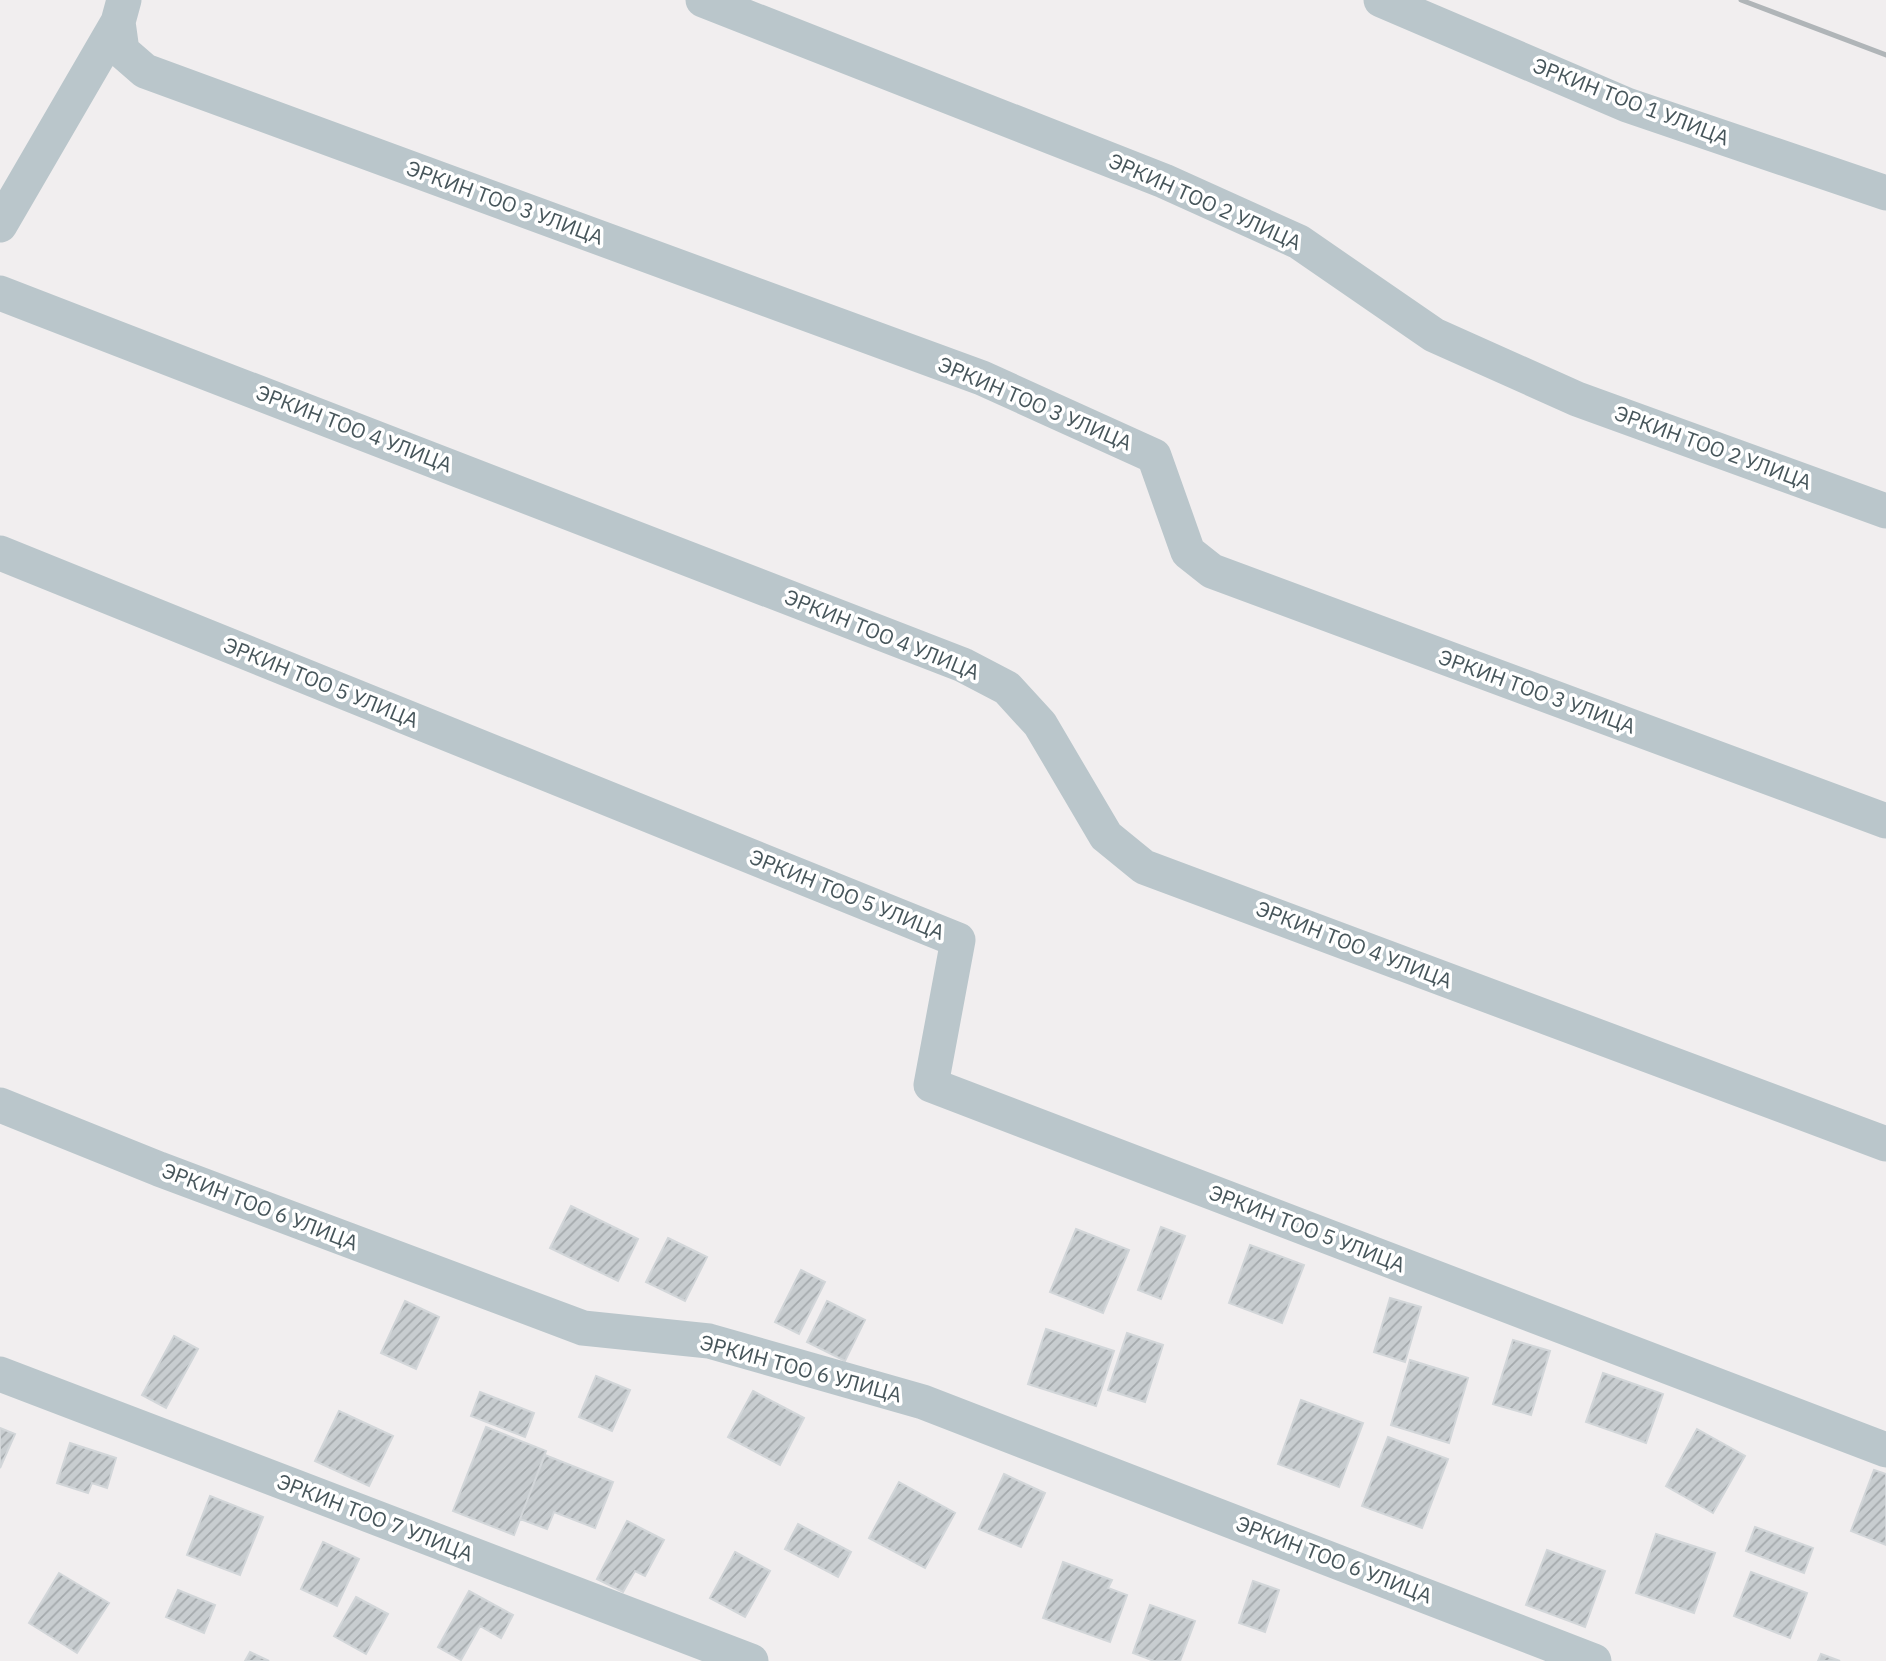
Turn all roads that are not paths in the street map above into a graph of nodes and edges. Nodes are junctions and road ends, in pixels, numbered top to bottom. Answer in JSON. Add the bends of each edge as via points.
{"nodes":[{"id":1,"x":703,"y":0,"type":"edge"},
{"id":2,"x":1381,"y":0,"type":"edge"},
{"id":3,"x":121,"y":24,"type":"edge"},
{"id":4,"x":1886,"y":193,"type":"edge"},
{"id":5,"x":0,"y":225,"type":"edge"},
{"id":6,"x":0,"y":293,"type":"edge"},
{"id":7,"x":1886,"y":510,"type":"edge"},
{"id":8,"x":0,"y":553,"type":"edge"},
{"id":9,"x":1886,"y":821,"type":"edge"},
{"id":10,"x":0,"y":1105,"type":"edge"},
{"id":11,"x":1886,"y":1144,"type":"edge"},
{"id":12,"x":0,"y":1374,"type":"edge"},
{"id":13,"x":1886,"y":1450,"type":"edge"},
{"id":14,"x":751,"y":1661,"type":"edge"},
{"id":15,"x":1594,"y":1661,"type":"edge"}],
"edges":[{"from":1,"to":7,"type":"street","name":"ЭРКИН ТОО 2 УЛИЦА","via":[[1164,181],[1287,236],[1434,335],[1577,398]]},
{"from":2,"to":4,"type":"street","name":"ЭРКИН ТОО 1 УЛИЦА","via":[[1628,105]]},
{"from":3,"to":5,"type":"street"},
{"from":3,"to":9,"type":"street","name":"ЭРКИН ТОО 3 УЛИЦА","via":[[145,71],[982,378],[1154,456],[1188,552],[1212,571]]},
{"from":6,"to":11,"type":"street","name":"ЭРКИН ТОО 4 УЛИЦА","via":[[963,665],[1007,688],[1040,724],[1106,836],[1144,867]]},
{"from":8,"to":13,"type":"street","name":"ЭРКИН ТОО 5 УЛИЦА","via":[[958,940],[930,1085]]},
{"from":10,"to":15,"type":"street","name":"ЭРКИН ТОО 6 УЛИЦА","via":[[583,1328],[709,1341],[923,1402]]},
{"from":12,"to":14,"type":"street","name":"ЭРКИН ТОО 7 УЛИЦА"}]}
